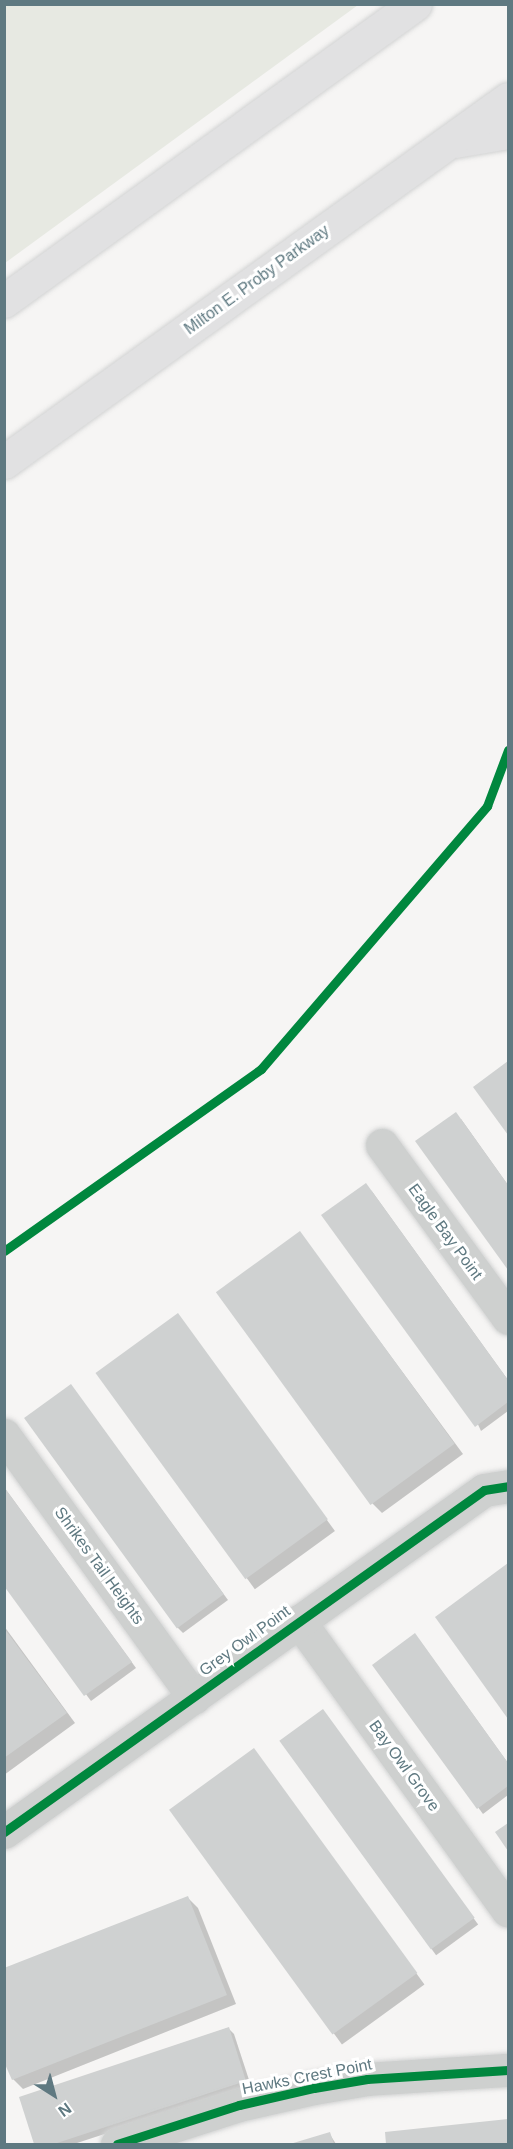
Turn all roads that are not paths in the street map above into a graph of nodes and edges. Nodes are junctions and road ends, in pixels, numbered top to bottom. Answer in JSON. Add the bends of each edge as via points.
{"nodes":[{"id":1,"x":415,"y":4,"type":"edge"},
{"id":2,"x":508,"y":99,"type":"edge"},
{"id":3,"x":508,"y":132,"type":"edge"},
{"id":4,"x":450,"y":141,"type":"junction"},
{"id":5,"x":4,"y":301,"type":"edge"},
{"id":6,"x":4,"y":462,"type":"edge"},
{"id":7,"x":382,"y":1145,"type":"dead end"},
{"id":8,"x":508,"y":1318,"type":"edge"},
{"id":9,"x":4,"y":1435,"type":"edge"},
{"id":10,"x":508,"y":1486,"type":"edge"},
{"id":11,"x":300,"y":1621,"type":"junction"},
{"id":12,"x":194,"y":1697,"type":"junction"},
{"id":13,"x":4,"y":1832,"type":"edge"},
{"id":14,"x":508,"y":1911,"type":"edge"},
{"id":15,"x":508,"y":2070,"type":"edge"},
{"id":16,"x":117,"y":2145,"type":"edge"}],
"edges":[{"from":1,"to":5,"type":"highway"},
{"from":2,"to":4,"type":"highway","name":"Milton E. Proby Parkway"},
{"from":3,"to":4,"type":"highway"},
{"from":4,"to":6,"type":"highway","name":"Milton E. Proby Parkway"},
{"from":7,"to":8,"type":"street","name":"Eagle Bay Point"},
{"from":9,"to":12,"type":"street","name":"Shrikes Tail Heights"},
{"from":10,"to":11,"type":"street","name":"Grey Owl Point","via":[[484,1490]]},
{"from":11,"to":12,"type":"street","name":"Grey Owl Point"},
{"from":11,"to":14,"type":"street","name":"Bay Owl Grove"},
{"from":12,"to":13,"type":"street","name":"Grey Owl Point"},
{"from":15,"to":16,"type":"street","name":"Hawks Crest Point","via":[[367,2079],[314,2088],[239,2105]]}]}
